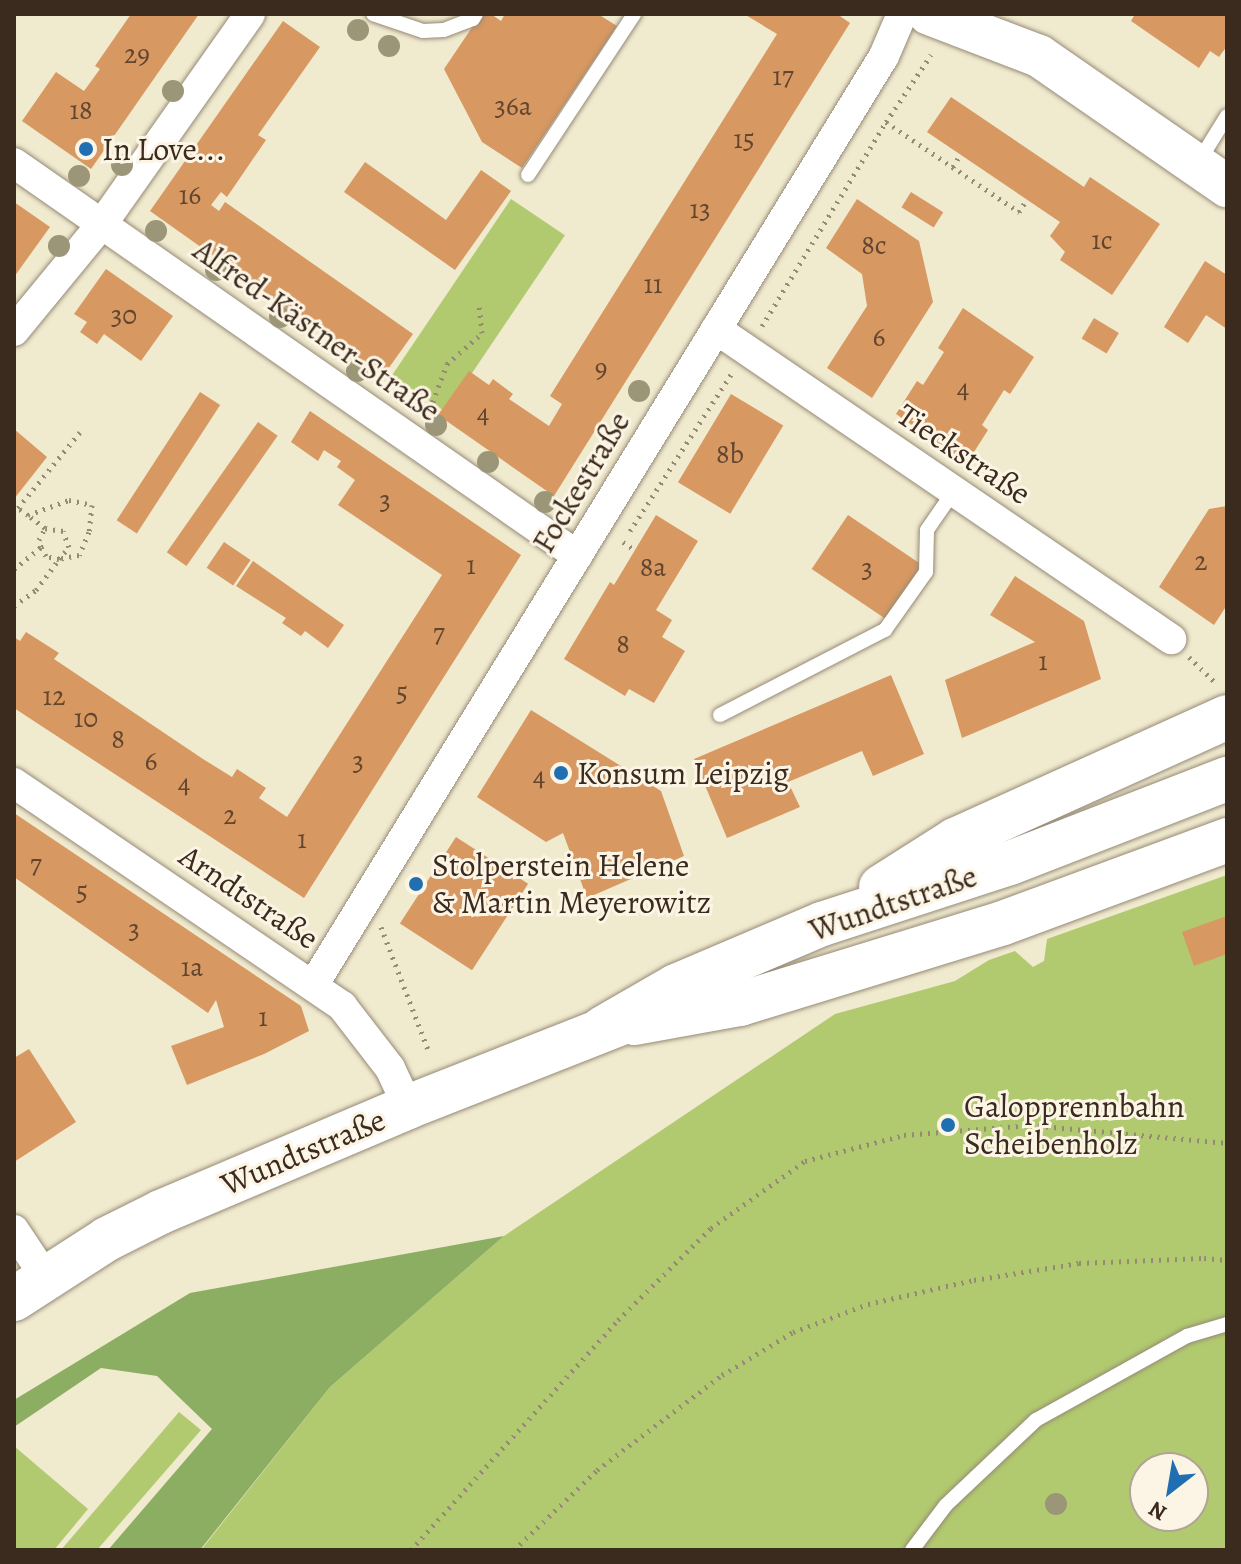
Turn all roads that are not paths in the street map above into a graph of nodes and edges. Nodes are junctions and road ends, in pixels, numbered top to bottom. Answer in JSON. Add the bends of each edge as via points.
{"nodes":[{"id":1,"x":250,"y":14,"type":"edge"},
{"id":2,"x":373,"y":14,"type":"edge"},
{"id":3,"x":476,"y":14,"type":"edge"},
{"id":4,"x":634,"y":14,"type":"edge"},
{"id":5,"x":902,"y":14,"type":"edge"},
{"id":6,"x":929,"y":14,"type":"edge"},
{"id":7,"x":1007,"y":14,"type":"edge"},
{"id":8,"x":1039,"y":56,"type":"junction"},
{"id":9,"x":1227,"y":116,"type":"edge"},
{"id":10,"x":14,"y":163,"type":"edge"},
{"id":11,"x":528,"y":175,"type":"dead end"},
{"id":12,"x":1212,"y":175,"type":"edge"},
{"id":13,"x":102,"y":224,"type":"junction"},
{"id":14,"x":716,"y":329,"type":"junction"},
{"id":15,"x":14,"y":331,"type":"edge"},
{"id":16,"x":954,"y":491,"type":"junction"},
{"id":17,"x":578,"y":556,"type":"junction"},
{"id":18,"x":1171,"y":639,"type":"dead end"},
{"id":19,"x":720,"y":715,"type":"dead end"},
{"id":20,"x":1227,"y":717,"type":"edge"},
{"id":21,"x":1227,"y":779,"type":"edge"},
{"id":22,"x":14,"y":783,"type":"edge"},
{"id":23,"x":1227,"y":840,"type":"edge"},
{"id":24,"x":1010,"y":863,"type":"junction"},
{"id":25,"x":822,"y":924,"type":"junction"},
{"id":26,"x":314,"y":984,"type":"junction"},
{"id":27,"x":603,"y":1028,"type":"junction"},
{"id":28,"x":408,"y":1107,"type":"junction"},
{"id":29,"x":14,"y":1230,"type":"edge"},
{"id":30,"x":30,"y":1288,"type":"edge"},
{"id":31,"x":1227,"y":1324,"type":"edge"},
{"id":32,"x":912,"y":1550,"type":"edge"}],
"edges":[{"from":1,"to":13,"type":"street"},
{"from":2,"to":3,"type":"lane","via":[[423,31],[444,30]]},
{"from":4,"to":11,"type":"lane"},
{"from":5,"to":14,"type":"street","name":"Fockestraße","via":[[884,56]]},
{"from":6,"to":8,"type":"main road"},
{"from":7,"to":8,"type":"main road"},
{"from":8,"to":12,"type":"main road"},
{"from":9,"to":12,"type":"lane"},
{"from":10,"to":13,"type":"street","name":"Alfred-Kästner-Straße"},
{"from":13,"to":15,"type":"street"},
{"from":13,"to":17,"type":"street","name":"Alfred-Kästner-Straße"},
{"from":14,"to":16,"type":"street","name":"Tieckstraße"},
{"from":14,"to":17,"type":"street","name":"Fockestraße"},
{"from":16,"to":18,"type":"street","name":"Tieckstraße"},
{"from":16,"to":19,"type":"lane","via":[[927,530],[926,572],[885,630]]},
{"from":17,"to":26,"type":"street","name":"Fockestraße"},
{"from":20,"to":25,"type":"main road","via":[[955,840]]},
{"from":21,"to":24,"type":"main road","name":"Wundtstraße"},
{"from":22,"to":26,"type":"street","name":"Arndtstraße"},
{"from":23,"to":27,"type":"main road","via":[[1003,923],[740,1004]]},
{"from":24,"to":25,"type":"main road","name":"Wundtstraße"},
{"from":24,"to":27,"type":"main road","name":"Wundtstraße","via":[[870,931],[753,979]]},
{"from":25,"to":27,"type":"main road","name":"Wundtstraße","via":[[676,986]]},
{"from":26,"to":28,"type":"street","name":"Arndtstraße","via":[[342,1006],[390,1068]]},
{"from":27,"to":28,"type":"main road","name":"Wundtstraße"},
{"from":28,"to":30,"type":"main road","name":"Wundtstraße","via":[[161,1212]]},
{"from":29,"to":30,"type":"street"},
{"from":31,"to":32,"type":"lane","via":[[1187,1336],[1036,1420],[946,1505]]}]}
